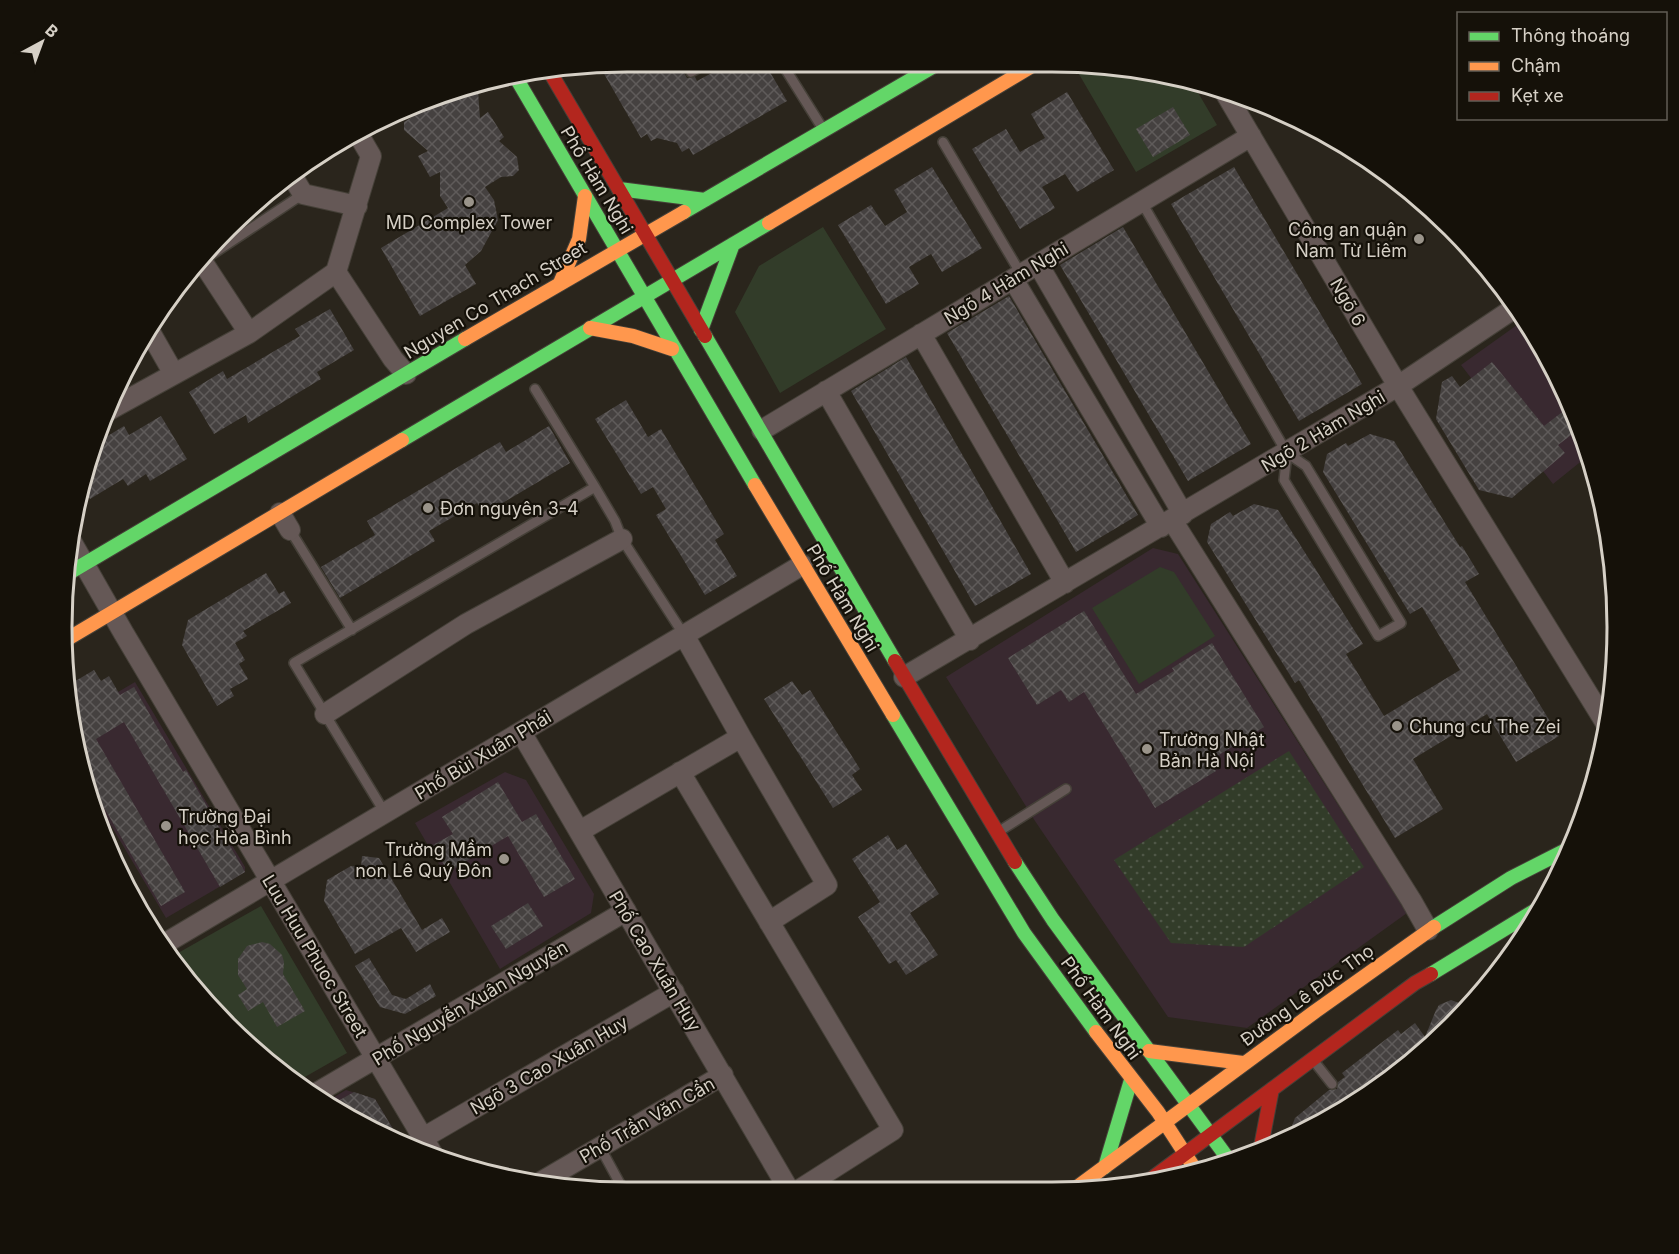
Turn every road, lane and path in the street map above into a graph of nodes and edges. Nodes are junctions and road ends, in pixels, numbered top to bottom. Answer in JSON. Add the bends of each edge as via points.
{"nodes":[{"id":1,"x":788,"y":72,"type":"edge"},
{"id":2,"x":924,"y":72,"type":"edge"},
{"id":3,"x":1022,"y":72,"type":"edge"},
{"id":4,"x":553,"y":77,"type":"edge"},
{"id":5,"x":519,"y":83,"type":"edge"},
{"id":6,"x":1231,"y":101,"type":"edge"},
{"id":7,"x":825,"y":131,"type":"junction"},
{"id":8,"x":1251,"y":136,"type":"junction"},
{"id":9,"x":361,"y":140,"type":"edge"},
{"id":10,"x":944,"y":142,"type":"dead end"},
{"id":11,"x":298,"y":186,"type":"edge"},
{"id":12,"x":620,"y":189,"type":"junction"},
{"id":13,"x":585,"y":196,"type":"junction"},
{"id":14,"x":705,"y":200,"type":"junction"},
{"id":15,"x":1141,"y":201,"type":"junction"},
{"id":16,"x":357,"y":206,"type":"junction"},
{"id":17,"x":243,"y":228,"type":"edge"},
{"id":18,"x":645,"y":233,"type":"junction"},
{"id":19,"x":733,"y":244,"type":"junction"},
{"id":20,"x":617,"y":249,"type":"junction"},
{"id":21,"x":1038,"y":264,"type":"junction"},
{"id":22,"x":206,"y":266,"type":"edge"},
{"id":23,"x":336,"y":272,"type":"junction"},
{"id":24,"x":1017,"y":276,"type":"junction"},
{"id":25,"x":673,"y":281,"type":"junction"},
{"id":26,"x":560,"y":283,"type":"junction"},
{"id":27,"x":644,"y":298,"type":"junction"},
{"id":28,"x":1508,"y":312,"type":"edge"},
{"id":29,"x":590,"y":328,"type":"junction"},
{"id":30,"x":701,"y":330,"type":"junction"},
{"id":31,"x":249,"y":333,"type":"junction"},
{"id":32,"x":921,"y":334,"type":"junction"},
{"id":33,"x":153,"y":338,"type":"edge"},
{"id":34,"x":672,"y":349,"type":"junction"},
{"id":35,"x":174,"y":374,"type":"junction"},
{"id":36,"x":406,"y":374,"type":"junction"},
{"id":37,"x":1398,"y":386,"type":"junction"},
{"id":38,"x":535,"y":389,"type":"dead end"},
{"id":39,"x":826,"y":392,"type":"junction"},
{"id":40,"x":119,"y":405,"type":"edge"},
{"id":41,"x":762,"y":429,"type":"junction"},
{"id":42,"x":1287,"y":453,"type":"junction"},
{"id":43,"x":595,"y":487,"type":"junction"},
{"id":44,"x":1172,"y":520,"type":"junction"},
{"id":45,"x":285,"y":521,"type":"junction"},
{"id":46,"x":622,"y":539,"type":"junction"},
{"id":47,"x":802,"y":565,"type":"junction"},
{"id":48,"x":76,"y":568,"type":"edge"},
{"id":49,"x":1065,"y":583,"type":"junction"},
{"id":50,"x":112,"y":613,"type":"junction"},
{"id":51,"x":352,"y":630,"type":"junction"},
{"id":52,"x":684,"y":635,"type":"junction"},
{"id":53,"x":72,"y":636,"type":"edge"},
{"id":54,"x":970,"y":640,"type":"junction"},
{"id":55,"x":904,"y":677,"type":"junction"},
{"id":56,"x":1600,"y":713,"type":"edge"},
{"id":57,"x":325,"y":714,"type":"junction"},
{"id":58,"x":521,"y":732,"type":"junction"},
{"id":59,"x":741,"y":737,"type":"junction"},
{"id":60,"x":680,"y":772,"type":"junction"},
{"id":61,"x":1066,"y":789,"type":"dead end"},
{"id":62,"x":961,"y":800,"type":"junction"},
{"id":63,"x":385,"y":813,"type":"junction"},
{"id":64,"x":580,"y":831,"type":"junction"},
{"id":65,"x":996,"y":833,"type":"junction"},
{"id":66,"x":1558,"y":855,"type":"edge"},
{"id":67,"x":271,"y":880,"type":"junction"},
{"id":68,"x":626,"y":910,"type":"junction"},
{"id":69,"x":1525,"y":917,"type":"edge"},
{"id":70,"x":769,"y":922,"type":"junction"},
{"id":71,"x":1428,"y":930,"type":"junction"},
{"id":72,"x":170,"y":941,"type":"edge"},
{"id":73,"x":674,"y":992,"type":"junction"},
{"id":74,"x":1149,"y":1051,"type":"junction"},
{"id":75,"x":376,"y":1058,"type":"junction"},
{"id":76,"x":1312,"y":1058,"type":"junction"},
{"id":77,"x":1244,"y":1063,"type":"junction"},
{"id":78,"x":723,"y":1075,"type":"junction"},
{"id":79,"x":1131,"y":1080,"type":"junction"},
{"id":80,"x":1332,"y":1084,"type":"dead end"},
{"id":81,"x":1272,"y":1089,"type":"junction"},
{"id":82,"x":322,"y":1090,"type":"edge"},
{"id":83,"x":1189,"y":1105,"type":"junction"},
{"id":84,"x":1165,"y":1123,"type":"junction"},
{"id":85,"x":1210,"y":1135,"type":"junction"},
{"id":86,"x":1262,"y":1141,"type":"edge"},
{"id":87,"x":427,"y":1145,"type":"edge"},
{"id":88,"x":429,"y":1145,"type":"edge"},
{"id":89,"x":600,"y":1147,"type":"junction"},
{"id":90,"x":1185,"y":1154,"type":"junction"},
{"id":91,"x":1225,"y":1155,"type":"edge"},
{"id":92,"x":1192,"y":1164,"type":"edge"},
{"id":93,"x":1105,"y":1167,"type":"junction"},
{"id":94,"x":1163,"y":1170,"type":"edge"},
{"id":95,"x":550,"y":1176,"type":"edge"},
{"id":96,"x":1086,"y":1181,"type":"edge"},
{"id":97,"x":619,"y":1182,"type":"edge"},
{"id":98,"x":784,"y":1182,"type":"edge"},
{"id":99,"x":812,"y":1182,"type":"edge"}],
"edges":[{"from":1,"to":7,"type":"lane"},
{"from":2,"to":7,"type":"main road","name":"Nguyen Co Thach Street"},
{"from":3,"to":19,"type":"main road"},
{"from":4,"to":12,"type":"main road","name":"Phố Hàm Nghi"},
{"from":5,"to":13,"type":"main road","name":"Phố Hàm Nghi"},
{"from":6,"to":8,"type":"street","name":"Ngõ 6"},
{"from":7,"to":14,"type":"main road","name":"Nguyen Co Thach Street"},
{"from":8,"to":15,"type":"street","name":"Ngõ 4 Hàm Nghi"},
{"from":8,"to":37,"type":"street","name":"Ngõ 6"},
{"from":9,"to":16,"type":"street","via":[[370,156]]},
{"from":10,"to":24,"type":"lane"},
{"from":11,"to":16,"type":"street"},
{"from":11,"to":17,"type":"lane"},
{"from":12,"to":14,"type":"main road"},
{"from":12,"to":18,"type":"main road","name":"Phố Hàm Nghi"},
{"from":13,"to":20,"type":"main road","name":"Phố Hàm Nghi"},
{"from":13,"to":26,"type":"main road","via":[[579,239]]},
{"from":14,"to":18,"type":"main road","name":"Nguyen Co Thach Street"},
{"from":15,"to":21,"type":"street","name":"Ngõ 4 Hàm Nghi"},
{"from":15,"to":42,"type":"lane"},
{"from":16,"to":23,"type":"street"},
{"from":18,"to":20,"type":"main road","name":"Nguyen Co Thach Street"},
{"from":18,"to":25,"type":"main road","name":"Phố Hàm Nghi"},
{"from":19,"to":25,"type":"main road"},
{"from":19,"to":30,"type":"main road"},
{"from":20,"to":26,"type":"main road","name":"Nguyen Co Thach Street"},
{"from":20,"to":27,"type":"main road","name":"Phố Hàm Nghi"},
{"from":21,"to":24,"type":"street","name":"Ngõ 4 Hàm Nghi"},
{"from":21,"to":44,"type":"street"},
{"from":22,"to":31,"type":"street"},
{"from":23,"to":31,"type":"street"},
{"from":23,"to":36,"type":"street"},
{"from":24,"to":32,"type":"street","name":"Ngõ 4 Hàm Nghi"},
{"from":24,"to":44,"type":"street"},
{"from":25,"to":27,"type":"main road"},
{"from":25,"to":30,"type":"main road","name":"Phố Hàm Nghi"},
{"from":26,"to":36,"type":"main road","name":"Nguyen Co Thach Street"},
{"from":27,"to":29,"type":"main road"},
{"from":27,"to":34,"type":"main road","name":"Phố Hàm Nghi"},
{"from":28,"to":37,"type":"street"},
{"from":29,"to":34,"type":"main road"},
{"from":29,"to":45,"type":"main road"},
{"from":30,"to":41,"type":"main road","name":"Phố Hàm Nghi"},
{"from":31,"to":35,"type":"street"},
{"from":32,"to":39,"type":"street","name":"Ngõ 4 Hàm Nghi"},
{"from":32,"to":49,"type":"street"},
{"from":33,"to":35,"type":"street"},
{"from":34,"to":47,"type":"main road","name":"Phố Hàm Nghi"},
{"from":35,"to":40,"type":"street"},
{"from":36,"to":48,"type":"main road","name":"Nguyen Co Thach Street"},
{"from":37,"to":42,"type":"street","name":"Ngõ 2 Hàm Nghi"},
{"from":37,"to":56,"type":"street","name":"Ngõ 2 Hàm Nghi"},
{"from":38,"to":43,"type":"lane"},
{"from":39,"to":41,"type":"street","name":"Ngõ 4 Hàm Nghi"},
{"from":39,"to":54,"type":"street"},
{"from":41,"to":55,"type":"main road","name":"Phố Hàm Nghi"},
{"from":42,"to":42,"type":"lane","via":[[1306,466],[1401,623],[1378,636],[1284,480]]},
{"from":42,"to":44,"type":"street","name":"Ngõ 2 Hàm Nghi"},
{"from":43,"to":46,"type":"lane"},
{"from":43,"to":51,"type":"lane"},
{"from":44,"to":49,"type":"street","name":"Ngõ 2 Hàm Nghi"},
{"from":44,"to":71,"type":"street"},
{"from":45,"to":50,"type":"main road"},
{"from":45,"to":51,"type":"lane"},
{"from":46,"to":52,"type":"lane"},
{"from":46,"to":57,"type":"street","via":[[466,624]]},
{"from":47,"to":52,"type":"street","name":"Phố Bùi Xuân Phái"},
{"from":47,"to":62,"type":"main road","name":"Phố Hàm Nghi"},
{"from":48,"to":50,"type":"street","name":"Luu Huu Phuoc Street"},
{"from":49,"to":54,"type":"street","name":"Ngõ 2 Hàm Nghi"},
{"from":50,"to":53,"type":"main road"},
{"from":50,"to":67,"type":"street","name":"Luu Huu Phuoc Street"},
{"from":51,"to":57,"type":"lane","via":[[294,663]]},
{"from":52,"to":58,"type":"street","name":"Phố Bùi Xuân Phái"},
{"from":52,"to":59,"type":"street"},
{"from":54,"to":55,"type":"street","name":"Ngõ 2 Hàm Nghi"},
{"from":55,"to":62,"type":"main road","name":"Phố Hàm Nghi"},
{"from":57,"to":63,"type":"lane"},
{"from":58,"to":63,"type":"street","name":"Phố Bùi Xuân Phái"},
{"from":58,"to":64,"type":"street","name":"Phố Cao Xuân Huy"},
{"from":59,"to":60,"type":"street"},
{"from":59,"to":70,"type":"street","via":[[827,885]]},
{"from":60,"to":64,"type":"street"},
{"from":60,"to":70,"type":"street"},
{"from":61,"to":65,"type":"lane"},
{"from":62,"to":65,"type":"main road","name":"Phố Hàm Nghi"},
{"from":62,"to":79,"type":"main road","name":"Phố Hàm Nghi","via":[[1026,935]]},
{"from":63,"to":67,"type":"street","name":"Phố Bùi Xuân Phái"},
{"from":64,"to":68,"type":"street","name":"Phố Cao Xuân Huy"},
{"from":65,"to":74,"type":"main road","name":"Phố Hàm Nghi","via":[[1053,920]]},
{"from":66,"to":71,"type":"main road","name":"Đường Lê Đức Thọ"},
{"from":67,"to":72,"type":"street","name":"Phố Bùi Xuân Phái"},
{"from":67,"to":75,"type":"street","name":"Luu Huu Phuoc Street"},
{"from":68,"to":73,"type":"street","name":"Phố Cao Xuân Huy"},
{"from":68,"to":75,"type":"street","name":"Phố Nguyễn Xuân Nguyên"},
{"from":69,"to":76,"type":"main road","via":[[1415,983]]},
{"from":70,"to":99,"type":"street","via":[[893,1130]]},
{"from":71,"to":77,"type":"main road","name":"Đường Lê Đức Thọ"},
{"from":73,"to":78,"type":"street","name":"Phố Cao Xuân Huy"},
{"from":73,"to":88,"type":"street","name":"Ngõ 3 Cao Xuân Huy"},
{"from":74,"to":77,"type":"main road"},
{"from":74,"to":83,"type":"main road","name":"Phố Hàm Nghi"},
{"from":75,"to":82,"type":"street","name":"Phố Nguyễn Xuân Nguyên"},
{"from":75,"to":87,"type":"street","name":"Luu Huu Phuoc Street"},
{"from":76,"to":80,"type":"lane"},
{"from":76,"to":81,"type":"main road"},
{"from":77,"to":83,"type":"main road","name":"Đường Lê Đức Thọ"},
{"from":78,"to":89,"type":"street","name":"Phố Trần Văn Cẩn"},
{"from":78,"to":98,"type":"street","name":"Phố Cao Xuân Huy"},
{"from":79,"to":84,"type":"main road","name":"Phố Hàm Nghi"},
{"from":79,"to":93,"type":"main road"},
{"from":81,"to":85,"type":"main road"},
{"from":81,"to":86,"type":"main road"},
{"from":83,"to":84,"type":"main road","name":"Đường Lê Đức Thọ"},
{"from":83,"to":85,"type":"main road","name":"Phố Hàm Nghi"},
{"from":84,"to":90,"type":"main road","name":"Phố Hàm Nghi"},
{"from":84,"to":93,"type":"main road","name":"Đường Lê Đức Thọ"},
{"from":85,"to":90,"type":"main road"},
{"from":85,"to":91,"type":"main road","name":"Phố Hàm Nghi"},
{"from":89,"to":95,"type":"street","name":"Phố Trần Văn Cẩn"},
{"from":89,"to":97,"type":"lane"},
{"from":90,"to":92,"type":"main road","name":"Phố Hàm Nghi"},
{"from":90,"to":94,"type":"main road"},
{"from":93,"to":96,"type":"main road","name":"Đường Lê Đức Thọ"}]}
